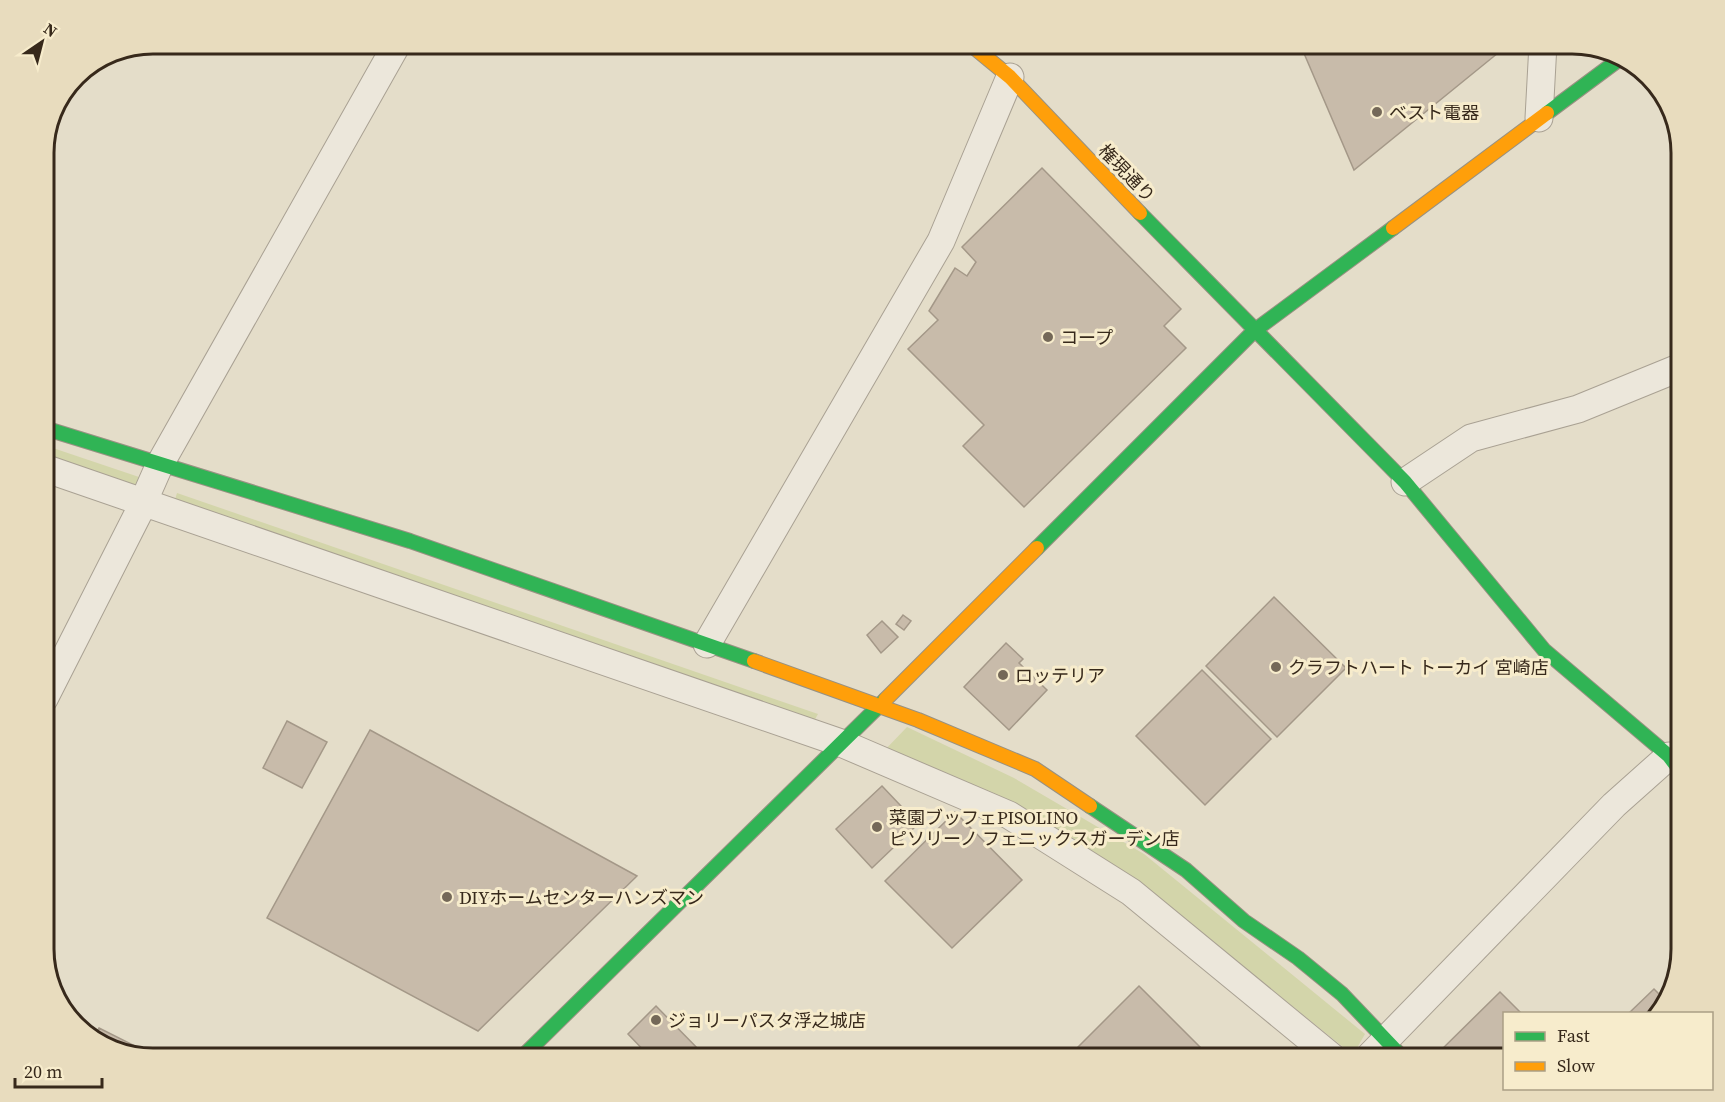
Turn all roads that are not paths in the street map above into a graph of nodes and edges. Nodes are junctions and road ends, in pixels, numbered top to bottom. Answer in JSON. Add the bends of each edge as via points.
{"nodes":[{"id":1,"x":391,"y":54,"type":"edge"},
{"id":2,"x":982,"y":54,"type":"edge"},
{"id":3,"x":1542,"y":54,"type":"edge"},
{"id":4,"x":1614,"y":63,"type":"edge"},
{"id":5,"x":1010,"y":77,"type":"junction"},
{"id":6,"x":1539,"y":118,"type":"junction"},
{"id":7,"x":1254,"y":331,"type":"junction"},
{"id":8,"x":1671,"y":371,"type":"edge"},
{"id":9,"x":54,"y":431,"type":"edge"},
{"id":10,"x":160,"y":464,"type":"junction"},
{"id":11,"x":54,"y":472,"type":"edge"},
{"id":12,"x":1405,"y":482,"type":"junction"},
{"id":13,"x":143,"y":503,"type":"junction"},
{"id":14,"x":707,"y":644,"type":"junction"},
{"id":15,"x":54,"y":679,"type":"edge"},
{"id":16,"x":878,"y":707,"type":"junction"},
{"id":17,"x":841,"y":743,"type":"junction"},
{"id":18,"x":1671,"y":761,"type":"edge"},
{"id":19,"x":1671,"y":767,"type":"edge"},
{"id":20,"x":532,"y":1048,"type":"edge"},
{"id":21,"x":1320,"y":1048,"type":"edge"},
{"id":22,"x":1382,"y":1048,"type":"edge"},
{"id":23,"x":1391,"y":1048,"type":"edge"}],
"edges":[{"from":1,"to":10,"type":"street"},
{"from":2,"to":5,"type":"street","name":"権現通り"},
{"from":3,"to":6,"type":"street"},
{"from":4,"to":6,"type":"street"},
{"from":5,"to":7,"type":"street","name":"権現通り"},
{"from":5,"to":14,"type":"street","via":[[941,241]]},
{"from":6,"to":7,"type":"street"},
{"from":7,"to":12,"type":"street","name":"権現通り"},
{"from":7,"to":16,"type":"street"},
{"from":8,"to":12,"type":"street","via":[[1578,409],[1471,438]]},
{"from":9,"to":10,"type":"street"},
{"from":10,"to":13,"type":"street"},
{"from":10,"to":14,"type":"street","via":[[410,541]]},
{"from":11,"to":13,"type":"street"},
{"from":12,"to":18,"type":"street","name":"権現通り","via":[[1544,650]]},
{"from":13,"to":15,"type":"street"},
{"from":13,"to":17,"type":"street"},
{"from":14,"to":16,"type":"street"},
{"from":16,"to":17,"type":"street"},
{"from":16,"to":22,"type":"street","via":[[1035,769],[1186,870],[1244,921],[1342,994]]},
{"from":17,"to":20,"type":"street"},
{"from":17,"to":21,"type":"street","via":[[1009,815],[1131,892]]},
{"from":19,"to":23,"type":"street","via":[[1614,805]]}]}
